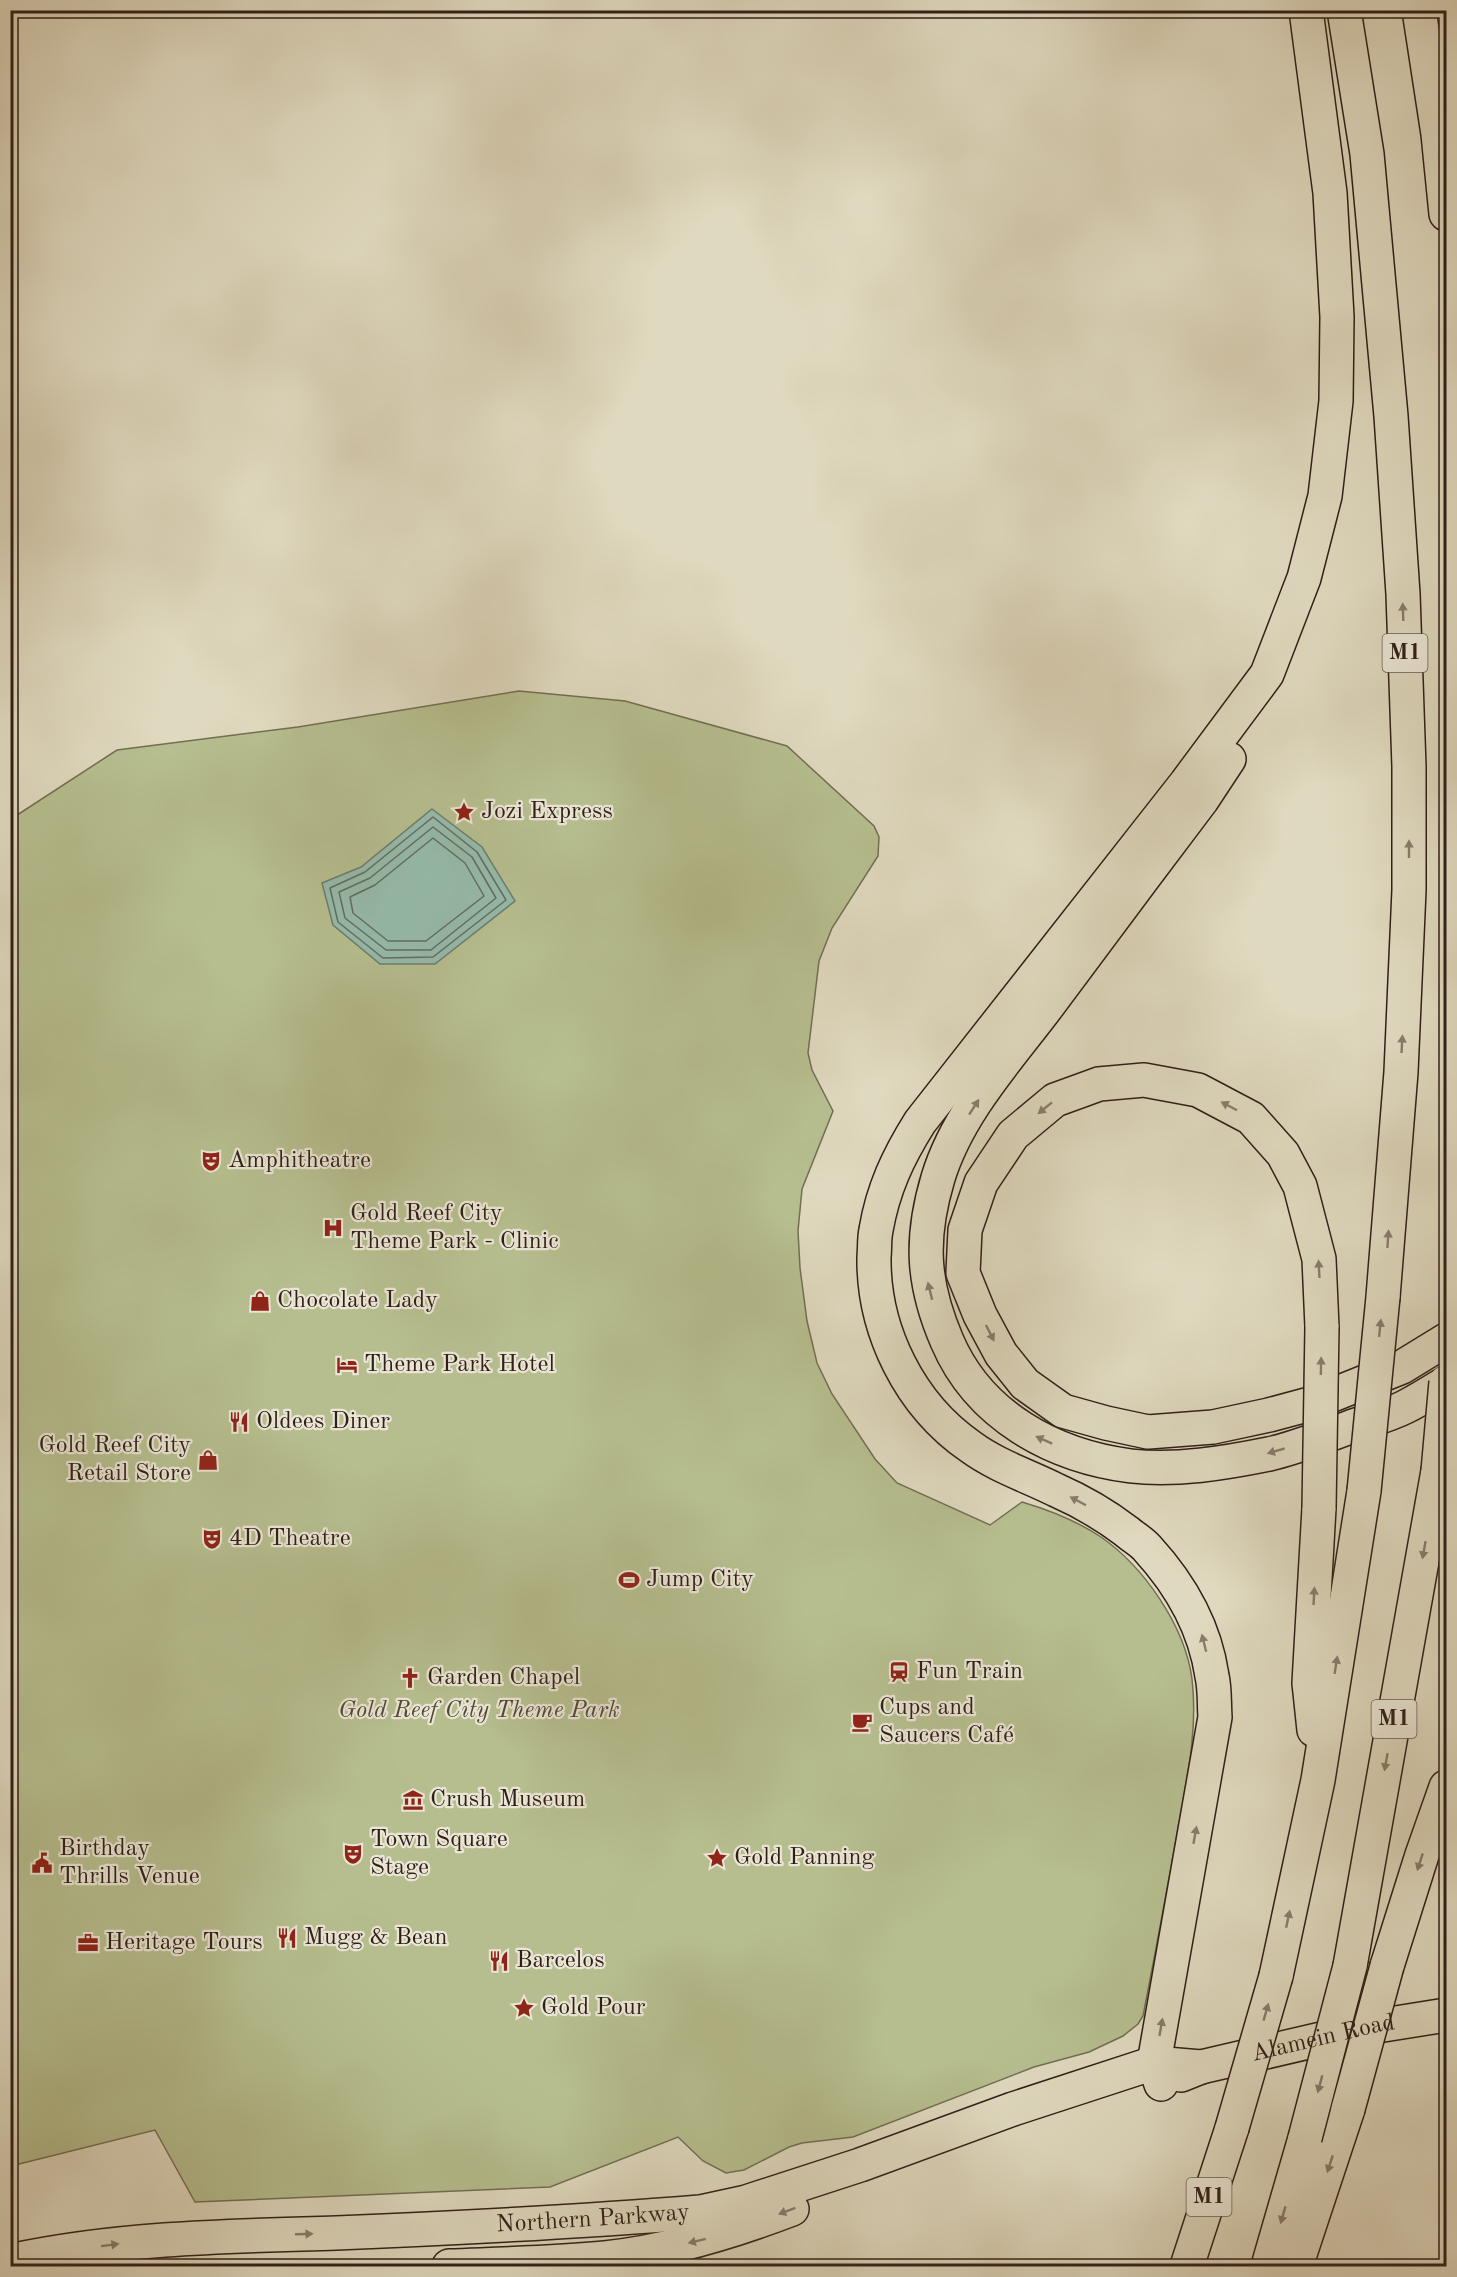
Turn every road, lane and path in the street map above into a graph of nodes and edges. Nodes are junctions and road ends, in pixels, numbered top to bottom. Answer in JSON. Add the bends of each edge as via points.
{"nodes":[{"id":1,"x":1306,"y":10,"type":"edge"},
{"id":2,"x":1344,"y":10,"type":"edge"},
{"id":3,"x":1419,"y":10,"type":"edge"},
{"id":4,"x":1446,"y":214,"type":"edge"},
{"id":5,"x":1267,"y":674,"type":"junction"},
{"id":6,"x":1446,"y":1340,"type":"edge"},
{"id":7,"x":1446,"y":1383,"type":"edge"},
{"id":8,"x":1318,"y":1780,"type":"junction"},
{"id":9,"x":1446,"y":1787,"type":"edge"},
{"id":10,"x":1446,"y":2015,"type":"edge"},
{"id":11,"x":1158,"y":2073,"type":"junction"},
{"id":12,"x":10,"y":2261,"type":"edge"},
{"id":13,"x":450,"y":2266,"type":"edge"},
{"id":14,"x":1187,"y":2266,"type":"edge"},
{"id":15,"x":1268,"y":2266,"type":"edge"},
{"id":16,"x":1296,"y":2266,"type":"edge"}],
"edges":[{"from":1,"to":5,"type":"main road","via":[[1330,193],[1337,317],[1336,401],[1325,496],[1304,578]]},
{"from":8,"to":2,"type":"main road","number":"M1","one_way":true,"bridge":true,"via":[[1364,1491],[1383,1297],[1410,890],[1409,767],[1391,416],[1367,154]]},
{"from":3,"to":4,"type":"main road"},
{"from":7,"to":5,"type":"main road","one_way":true,"via":[[1404,1408],[1270,1453],[1179,1466],[1133,1466],[1087,1457],[1042,1440],[1010,1422],[965,1375],[937,1318],[928,1285],[927,1227],[938,1177],[956,1135],[991,1080],[1202,800],[1242,738]]},
{"from":11,"to":5,"type":"main road","one_way":true,"via":[[1215,1717],[1212,1676],[1200,1629],[1177,1586],[1146,1547],[1106,1516],[999,1464],[944,1426],[898,1363],[883,1327],[874,1281],[875,1233],[898,1159],[920,1122]]},
{"from":8,"to":6,"type":"main road","one_way":true,"bridge":true,"via":[[1309,1683],[1319,1509],[1322,1327],[1319,1259],[1300,1186],[1283,1154],[1251,1118],[1198,1090],[1144,1080],[1099,1084],[1055,1100],[1012,1135],[981,1183],[965,1230],[963,1273],[1000,1354],[1025,1384],[1063,1411],[1106,1423],[1148,1432],[1213,1427],[1269,1415],[1310,1404],[1402,1367]]},
{"from":7,"to":15,"type":"main road","number":"M1","one_way":true,"bridge":true,"via":[[1438,1471],[1350,1966]]},
{"from":14,"to":8,"type":"main road","number":"M1","one_way":true,"bridge":true,"via":[[1276,1976]]},
{"from":9,"to":16,"type":"main road","one_way":true,"bridge":true},
{"from":10,"to":11,"type":"main road","name":"Alamein Road"},
{"from":12,"to":11,"type":"main road","name":"Northern Parkway","one_way":true,"via":[[96,2247],[191,2238],[700,2212],[746,2202],[860,2165],[1013,2109]]},
{"from":11,"to":13,"type":"main road","name":"Northern Parkway","one_way":true,"via":[[1016,2129],[708,2238],[607,2258]]}]}
